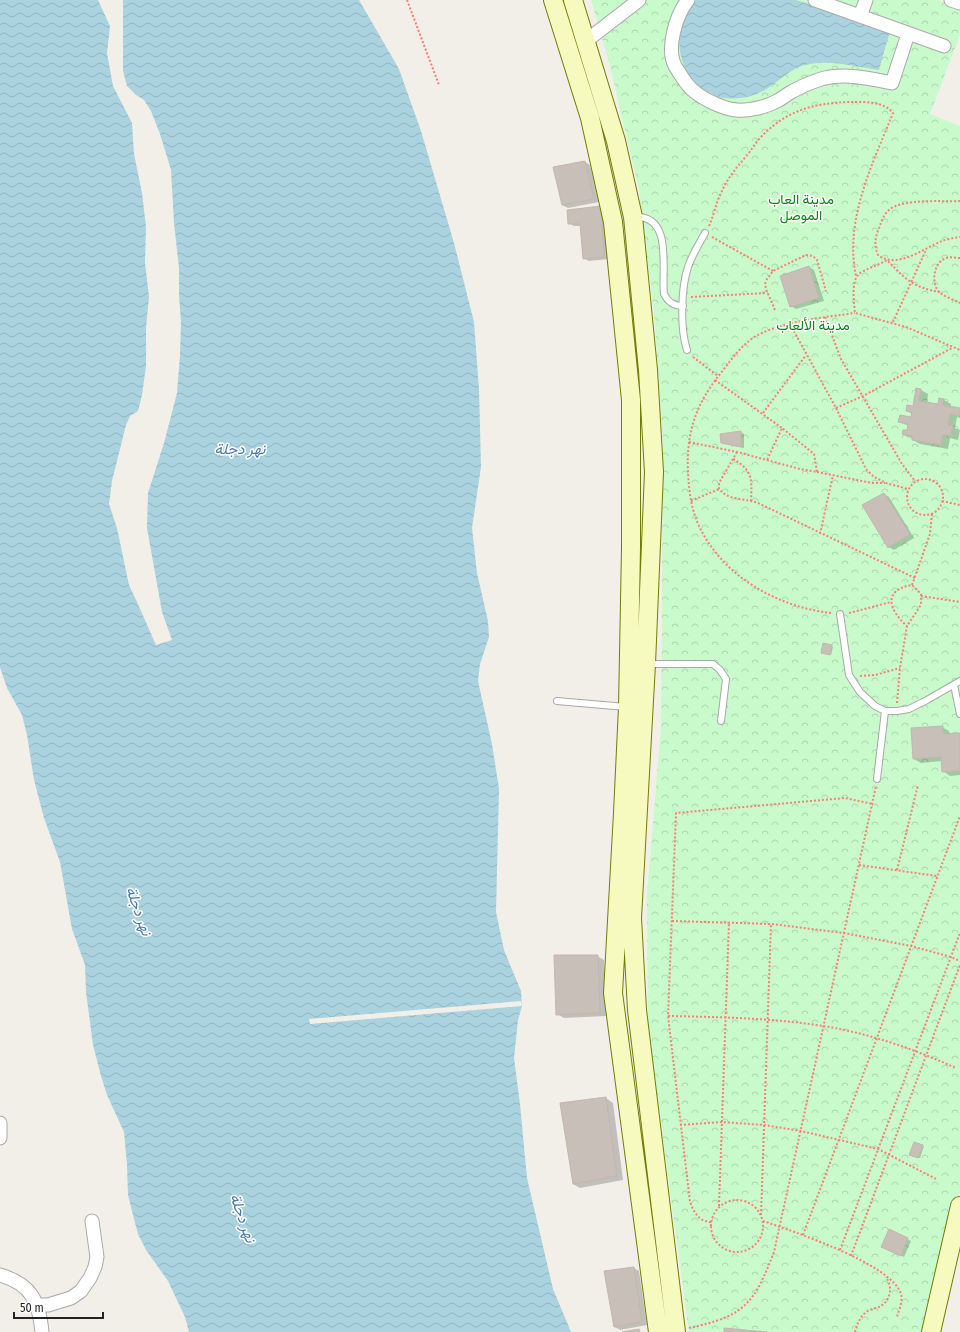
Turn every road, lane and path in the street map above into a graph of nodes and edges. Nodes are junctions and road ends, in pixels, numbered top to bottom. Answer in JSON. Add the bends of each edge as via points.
{"nodes":[{"id":1,"x":407,"y":0,"type":"edge"},
{"id":2,"x":553,"y":0,"type":"edge"},
{"id":3,"x":573,"y":0,"type":"edge"},
{"id":4,"x":639,"y":0,"type":"edge"},
{"id":5,"x":688,"y":0,"type":"edge"},
{"id":6,"x":815,"y":0,"type":"edge"},
{"id":7,"x":866,"y":0,"type":"edge"},
{"id":8,"x":951,"y":0,"type":"edge"},
{"id":9,"x":960,"y":3,"type":"edge"},
{"id":10,"x":860,"y":16,"type":"junction"},
{"id":11,"x":908,"y":34,"type":"junction"},
{"id":12,"x":586,"y":41,"type":"junction"},
{"id":13,"x":944,"y":46,"type":"dead end"},
{"id":14,"x":439,"y":85,"type":"dead end"},
{"id":15,"x":960,"y":201,"type":"edge"},
{"id":16,"x":633,"y":218,"type":"junction"},
{"id":17,"x":705,"y":233,"type":"junction"},
{"id":18,"x":960,"y":237,"type":"edge"},
{"id":19,"x":926,"y":249,"type":"junction"},
{"id":20,"x":960,"y":258,"type":"edge"},
{"id":21,"x":887,"y":260,"type":"junction"},
{"id":22,"x":773,"y":271,"type":"junction"},
{"id":23,"x":856,"y":276,"type":"junction"},
{"id":24,"x":911,"y":282,"type":"junction"},
{"id":25,"x":826,"y":291,"type":"dead end"},
{"id":26,"x":940,"y":292,"type":"junction"},
{"id":27,"x":767,"y":293,"type":"junction"},
{"id":28,"x":684,"y":297,"type":"junction"},
{"id":29,"x":960,"y":304,"type":"edge"},
{"id":30,"x":683,"y":306,"type":"junction"},
{"id":31,"x":775,"y":310,"type":"dead end"},
{"id":32,"x":854,"y":313,"type":"junction"},
{"id":33,"x":825,"y":317,"type":"junction"},
{"id":34,"x":893,"y":322,"type":"junction"},
{"id":35,"x":790,"y":324,"type":"junction"},
{"id":36,"x":953,"y":347,"type":"junction"},
{"id":37,"x":687,"y":350,"type":"joint"},
{"id":38,"x":960,"y":350,"type":"edge"},
{"id":39,"x":806,"y":355,"type":"junction"},
{"id":40,"x":718,"y":376,"type":"junction"},
{"id":41,"x":715,"y":380,"type":"junction"},
{"id":42,"x":863,"y":396,"type":"junction"},
{"id":43,"x":836,"y":408,"type":"junction"},
{"id":44,"x":763,"y":413,"type":"junction"},
{"id":45,"x":782,"y":428,"type":"junction"},
{"id":46,"x":689,"y":442,"type":"junction"},
{"id":47,"x":737,"y":452,"type":"junction"},
{"id":48,"x":733,"y":459,"type":"junction"},
{"id":49,"x":767,"y":460,"type":"junction"},
{"id":50,"x":817,"y":472,"type":"junction"},
{"id":51,"x":832,"y":475,"type":"junction"},
{"id":52,"x":915,"y":482,"type":"junction"},
{"id":53,"x":886,"y":483,"type":"junction"},
{"id":54,"x":719,"y":489,"type":"junction"},
{"id":55,"x":908,"y":489,"type":"junction"},
{"id":56,"x":691,"y":501,"type":"junction"},
{"id":57,"x":751,"y":501,"type":"junction"},
{"id":58,"x":942,"y":501,"type":"junction"},
{"id":59,"x":960,"y":505,"type":"edge"},
{"id":60,"x":932,"y":513,"type":"junction"},
{"id":61,"x":820,"y":534,"type":"junction"},
{"id":62,"x":631,"y":548,"type":"junction"},
{"id":63,"x":650,"y":548,"type":"junction"},
{"id":64,"x":915,"y":578,"type":"junction"},
{"id":65,"x":912,"y":585,"type":"junction"},
{"id":66,"x":921,"y":596,"type":"junction"},
{"id":67,"x":891,"y":602,"type":"junction"},
{"id":68,"x":960,"y":602,"type":"edge"},
{"id":69,"x":840,"y":614,"type":"junction"},
{"id":70,"x":908,"y":626,"type":"junction"},
{"id":71,"x":646,"y":664,"type":"junction"},
{"id":72,"x":900,"y":668,"type":"junction"},
{"id":73,"x":849,"y":675,"type":"junction"},
{"id":74,"x":960,"y":681,"type":"edge"},
{"id":75,"x":954,"y":685,"type":"junction"},
{"id":76,"x":557,"y":701,"type":"dead end"},
{"id":77,"x":628,"y":707,"type":"junction"},
{"id":78,"x":885,"y":711,"type":"junction"},
{"id":79,"x":897,"y":711,"type":"junction"},
{"id":80,"x":960,"y":714,"type":"edge"},
{"id":81,"x":720,"y":721,"type":"dead end"},
{"id":82,"x":877,"y":779,"type":"joint"},
{"id":83,"x":918,"y":785,"type":"dead end"},
{"id":84,"x":872,"y":804,"type":"junction"},
{"id":85,"x":960,"y":816,"type":"edge"},
{"id":86,"x":859,"y":866,"type":"junction"},
{"id":87,"x":897,"y":870,"type":"junction"},
{"id":88,"x":937,"y":876,"type":"junction"},
{"id":89,"x":672,"y":921,"type":"junction"},
{"id":90,"x":729,"y":922,"type":"junction"},
{"id":91,"x":771,"y":924,"type":"junction"},
{"id":92,"x":844,"y":933,"type":"junction"},
{"id":93,"x":960,"y":933,"type":"edge"},
{"id":94,"x":911,"y":946,"type":"junction"},
{"id":95,"x":951,"y":957,"type":"junction"},
{"id":96,"x":960,"y":961,"type":"edge"},
{"id":97,"x":960,"y":965,"type":"edge"},
{"id":98,"x":668,"y":1016,"type":"junction"},
{"id":99,"x":726,"y":1017,"type":"junction"},
{"id":100,"x":768,"y":1019,"type":"junction"},
{"id":101,"x":824,"y":1026,"type":"junction"},
{"id":102,"x":876,"y":1038,"type":"junction"},
{"id":103,"x":916,"y":1050,"type":"junction"},
{"id":104,"x":926,"y":1055,"type":"junction"},
{"id":105,"x":956,"y":1068,"type":"dead end"},
{"id":106,"x":722,"y":1122,"type":"junction"},
{"id":107,"x":0,"y":1123,"type":"edge"},
{"id":108,"x":680,"y":1125,"type":"junction"},
{"id":109,"x":764,"y":1125,"type":"junction"},
{"id":110,"x":801,"y":1130,"type":"junction"},
{"id":111,"x":0,"y":1138,"type":"edge"},
{"id":112,"x":839,"y":1139,"type":"junction"},
{"id":113,"x":878,"y":1149,"type":"junction"},
{"id":114,"x":889,"y":1154,"type":"junction"},
{"id":115,"x":936,"y":1179,"type":"dead end"},
{"id":116,"x":719,"y":1206,"type":"junction"},
{"id":117,"x":960,"y":1206,"type":"edge"},
{"id":118,"x":761,"y":1215,"type":"junction"},
{"id":119,"x":92,"y":1221,"type":"dead end"},
{"id":120,"x":763,"y":1221,"type":"junction"},
{"id":121,"x":711,"y":1222,"type":"junction"},
{"id":122,"x":780,"y":1227,"type":"junction"},
{"id":123,"x":802,"y":1235,"type":"junction"},
{"id":124,"x":840,"y":1250,"type":"junction"},
{"id":125,"x":851,"y":1256,"type":"junction"},
{"id":126,"x":881,"y":1272,"type":"junction"},
{"id":127,"x":0,"y":1275,"type":"edge"},
{"id":128,"x":37,"y":1305,"type":"junction"},
{"id":129,"x":897,"y":1317,"type":"dead end"},
{"id":130,"x":676,"y":1328,"type":"edge"},
{"id":131,"x":658,"y":1329,"type":"edge"},
{"id":132,"x":42,"y":1332,"type":"edge"},
{"id":133,"x":855,"y":1332,"type":"edge"},
{"id":134,"x":931,"y":1332,"type":"edge"}],
"edges":[{"from":1,"to":14,"type":"path"},
{"from":2,"to":62,"type":"main road","via":[[590,118],[613,222],[632,400]]},
{"from":3,"to":12,"type":"main road"},
{"from":4,"to":12,"type":"street"},
{"from":5,"to":11,"type":"street","via":[[677,19],[672,45],[673,61],[682,78],[694,92],[711,102],[736,110],[757,108],[818,80],[839,76],[862,77],[892,83]]},
{"from":6,"to":10,"type":"street"},
{"from":7,"to":10,"type":"street"},
{"from":8,"to":9,"type":"street"},
{"from":10,"to":11,"type":"street"},
{"from":11,"to":13,"type":"street"},
{"from":12,"to":16,"type":"main road","via":[[616,141]]},
{"from":15,"to":21,"type":"path","via":[[908,202],[888,210],[875,237],[878,255]]},
{"from":16,"to":30,"type":"lane","via":[[650,220],[661,232],[664,294],[672,304]]},
{"from":16,"to":63,"type":"main road","via":[[648,370],[654,472]]},
{"from":17,"to":22,"type":"path"},
{"from":17,"to":23,"type":"path","via":[[710,226],[721,192],[733,172],[769,129],[788,115],[809,106],[830,103],[856,102],[881,105],[893,113],[865,187],[857,218],[853,238]]},
{"from":17,"to":28,"type":"lane","via":[[688,268]]},
{"from":18,"to":19,"type":"path","via":[[943,240]]},
{"from":19,"to":21,"type":"path","via":[[909,258]]},
{"from":19,"to":24,"type":"path"},
{"from":20,"to":26,"type":"path","via":[[943,259],[938,264],[934,280]]},
{"from":21,"to":23,"type":"path"},
{"from":21,"to":24,"type":"path"},
{"from":22,"to":25,"type":"path","via":[[806,255],[813,256],[817,260]]},
{"from":22,"to":27,"type":"path","via":[[766,282]]},
{"from":23,"to":32,"type":"path"},
{"from":24,"to":26,"type":"path"},
{"from":24,"to":34,"type":"path"},
{"from":26,"to":29,"type":"path"},
{"from":27,"to":28,"type":"path"},
{"from":27,"to":31,"type":"path"},
{"from":28,"to":30,"type":"lane"},
{"from":30,"to":37,"type":"lane"},
{"from":32,"to":33,"type":"path"},
{"from":32,"to":34,"type":"path"},
{"from":33,"to":35,"type":"path"},
{"from":33,"to":42,"type":"path","via":[[841,359]]},
{"from":34,"to":36,"type":"path"},
{"from":35,"to":39,"type":"path"},
{"from":35,"to":40,"type":"path","via":[[753,338]]},
{"from":36,"to":38,"type":"path"},
{"from":36,"to":42,"type":"path"},
{"from":37,"to":40,"type":"path","via":[[693,358]]},
{"from":39,"to":43,"type":"path"},
{"from":39,"to":44,"type":"path"},
{"from":40,"to":41,"type":"path"},
{"from":41,"to":44,"type":"path"},
{"from":41,"to":46,"type":"path","via":[[700,403]]},
{"from":42,"to":43,"type":"path"},
{"from":42,"to":52,"type":"path"},
{"from":43,"to":53,"type":"path","via":[[866,469]]},
{"from":44,"to":45,"type":"path"},
{"from":45,"to":49,"type":"path"},
{"from":45,"to":50,"type":"path","via":[[814,454]]},
{"from":46,"to":47,"type":"path"},
{"from":46,"to":56,"type":"path","via":[[687,458]]},
{"from":47,"to":48,"type":"path"},
{"from":47,"to":49,"type":"path"},
{"from":48,"to":54,"type":"path","via":[[719,483]]},
{"from":48,"to":57,"type":"path","via":[[742,464],[749,473],[752,483]]},
{"from":49,"to":50,"type":"path"},
{"from":50,"to":51,"type":"path"},
{"from":51,"to":53,"type":"path"},
{"from":51,"to":61,"type":"path"},
{"from":52,"to":55,"type":"path"},
{"from":52,"to":58,"type":"path","via":[[925,478],[935,482],[942,490]]},
{"from":53,"to":55,"type":"path"},
{"from":54,"to":56,"type":"path"},
{"from":54,"to":57,"type":"path","via":[[727,496]]},
{"from":55,"to":60,"type":"path","via":[[907,500],[912,509],[922,514]]},
{"from":56,"to":69,"type":"path","via":[[700,528],[711,546],[739,576],[762,592],[785,602],[805,609]]},
{"from":57,"to":61,"type":"path"},
{"from":58,"to":59,"type":"path"},
{"from":58,"to":60,"type":"path"},
{"from":60,"to":64,"type":"path","via":[[930,534]]},
{"from":61,"to":64,"type":"path"},
{"from":62,"to":63,"type":"main road"},
{"from":62,"to":77,"type":"main road"},
{"from":63,"to":71,"type":"main road"},
{"from":64,"to":65,"type":"path"},
{"from":65,"to":66,"type":"path","via":[[918,589]]},
{"from":65,"to":67,"type":"path","via":[[898,589]]},
{"from":66,"to":68,"type":"path"},
{"from":66,"to":70,"type":"path","via":[[917,614]]},
{"from":67,"to":69,"type":"path"},
{"from":67,"to":70,"type":"path","via":[[896,615]]},
{"from":69,"to":73,"type":"lane"},
{"from":70,"to":72,"type":"path"},
{"from":71,"to":81,"type":"lane","via":[[713,664],[726,679]]},
{"from":71,"to":130,"type":"main road","via":[[632,918],[638,1010]]},
{"from":72,"to":73,"type":"path","via":[[875,675]]},
{"from":72,"to":79,"type":"path"},
{"from":73,"to":78,"type":"lane","via":[[867,700]]},
{"from":74,"to":75,"type":"lane"},
{"from":75,"to":79,"type":"lane","via":[[920,705]]},
{"from":75,"to":80,"type":"lane"},
{"from":76,"to":77,"type":"lane"},
{"from":77,"to":131,"type":"main road","via":[[613,993]]},
{"from":78,"to":79,"type":"lane"},
{"from":78,"to":82,"type":"lane"},
{"from":82,"to":84,"type":"path"},
{"from":83,"to":87,"type":"path"},
{"from":84,"to":86,"type":"path"},
{"from":84,"to":89,"type":"path","via":[[845,798],[676,813]]},
{"from":85,"to":88,"type":"path"},
{"from":86,"to":87,"type":"path"},
{"from":86,"to":92,"type":"path"},
{"from":87,"to":88,"type":"path"},
{"from":88,"to":94,"type":"path"},
{"from":89,"to":90,"type":"path"},
{"from":89,"to":98,"type":"path"},
{"from":90,"to":91,"type":"path"},
{"from":90,"to":99,"type":"path"},
{"from":91,"to":92,"type":"path"},
{"from":91,"to":100,"type":"path"},
{"from":92,"to":94,"type":"path"},
{"from":92,"to":101,"type":"path"},
{"from":93,"to":95,"type":"path"},
{"from":94,"to":95,"type":"path"},
{"from":94,"to":102,"type":"path"},
{"from":95,"to":96,"type":"path"},
{"from":95,"to":103,"type":"path"},
{"from":97,"to":104,"type":"path"},
{"from":98,"to":99,"type":"path"},
{"from":98,"to":108,"type":"path"},
{"from":99,"to":100,"type":"path"},
{"from":99,"to":106,"type":"path"},
{"from":100,"to":101,"type":"path"},
{"from":100,"to":109,"type":"path"},
{"from":101,"to":102,"type":"path"},
{"from":101,"to":110,"type":"path"},
{"from":102,"to":103,"type":"path"},
{"from":102,"to":112,"type":"path"},
{"from":103,"to":104,"type":"path"},
{"from":103,"to":113,"type":"path"},
{"from":104,"to":105,"type":"path"},
{"from":104,"to":114,"type":"path"},
{"from":106,"to":108,"type":"path"},
{"from":106,"to":109,"type":"path"},
{"from":106,"to":116,"type":"path"},
{"from":107,"to":111,"type":"street"},
{"from":108,"to":121,"type":"path","via":[[690,1202],[698,1217]]},
{"from":109,"to":110,"type":"path"},
{"from":109,"to":118,"type":"path"},
{"from":110,"to":112,"type":"path"},
{"from":110,"to":122,"type":"path"},
{"from":112,"to":113,"type":"path"},
{"from":112,"to":123,"type":"path"},
{"from":113,"to":114,"type":"path"},
{"from":113,"to":124,"type":"path"},
{"from":114,"to":115,"type":"path"},
{"from":114,"to":125,"type":"path"},
{"from":116,"to":118,"type":"path","via":[[735,1200],[744,1200],[752,1204]]},
{"from":116,"to":121,"type":"path"},
{"from":117,"to":134,"type":"main road"},
{"from":118,"to":120,"type":"path"},
{"from":119,"to":128,"type":"street","via":[[97,1257],[90,1278],[81,1291],[71,1298],[48,1305]]},
{"from":120,"to":121,"type":"path","via":[[763,1235],[758,1243],[752,1249],[735,1253],[719,1246],[714,1239]]},
{"from":120,"to":122,"type":"path"},
{"from":122,"to":123,"type":"path"},
{"from":122,"to":130,"type":"path","via":[[766,1274],[744,1308],[711,1323]]},
{"from":123,"to":124,"type":"path"},
{"from":124,"to":125,"type":"path"},
{"from":125,"to":126,"type":"path"},
{"from":126,"to":129,"type":"path","via":[[893,1282],[902,1295]]},
{"from":126,"to":133,"type":"path","via":[[890,1285],[888,1298],[879,1307],[865,1313]]},
{"from":127,"to":128,"type":"street","via":[[13,1279],[28,1291]]},
{"from":128,"to":132,"type":"street"},
{"from":130,"to":131,"type":"main road"}]}
